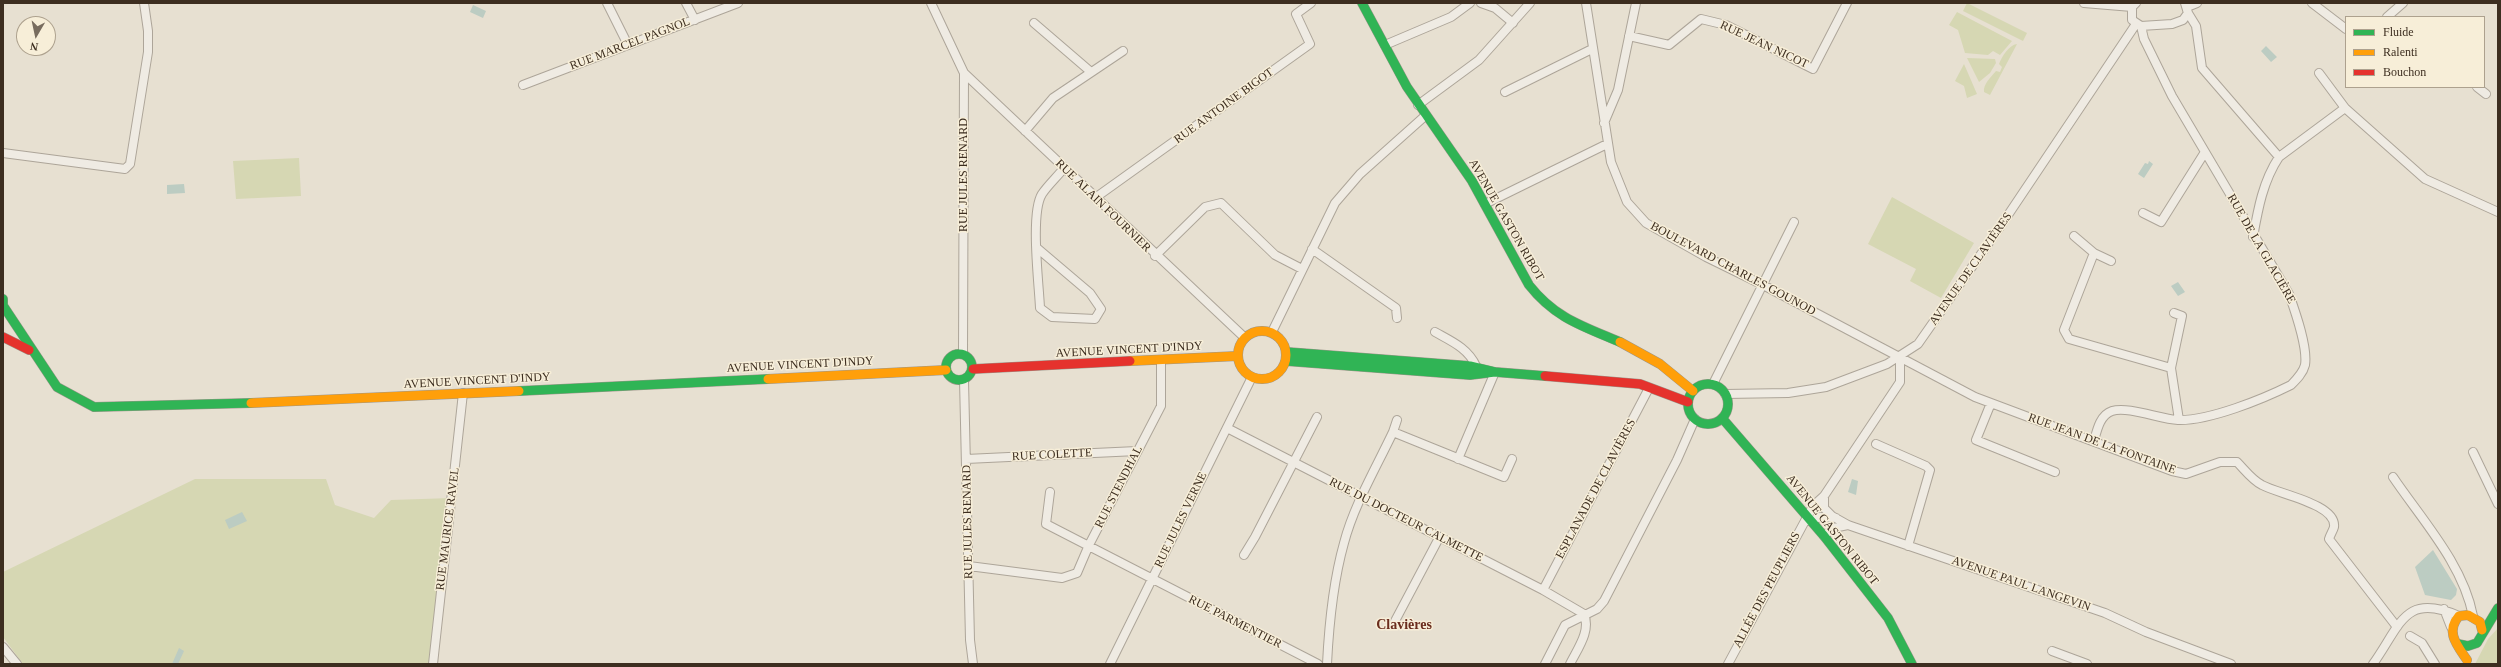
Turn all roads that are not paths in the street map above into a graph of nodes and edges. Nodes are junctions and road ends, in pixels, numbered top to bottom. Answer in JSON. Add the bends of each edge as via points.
{"nodes":[{"id":1,"x":144,"y":3,"type":"edge"},
{"id":2,"x":607,"y":3,"type":"edge"},
{"id":3,"x":686,"y":3,"type":"edge"},
{"id":4,"x":738,"y":3,"type":"edge"},
{"id":5,"x":931,"y":3,"type":"edge"},
{"id":6,"x":1311,"y":3,"type":"edge"},
{"id":7,"x":1362,"y":3,"type":"edge"},
{"id":8,"x":1470,"y":3,"type":"edge"},
{"id":9,"x":1481,"y":3,"type":"edge"},
{"id":10,"x":1530,"y":3,"type":"edge"},
{"id":11,"x":1586,"y":3,"type":"edge"},
{"id":12,"x":1636,"y":3,"type":"edge"},
{"id":13,"x":1847,"y":3,"type":"edge"},
{"id":14,"x":2084,"y":3,"type":"edge"},
{"id":15,"x":2197,"y":3,"type":"edge"},
{"id":16,"x":2312,"y":3,"type":"edge"},
{"id":17,"x":2403,"y":3,"type":"edge"},
{"id":18,"x":2134,"y":4,"type":"edge"},
{"id":19,"x":2187,"y":8,"type":"edge"},
{"id":20,"x":2387,"y":16,"type":"edge"},
{"id":21,"x":695,"y":20,"type":"junction"},
{"id":22,"x":1034,"y":23,"type":"dead end"},
{"id":23,"x":1513,"y":23,"type":"junction"},
{"id":24,"x":2138,"y":25,"type":"junction"},
{"id":25,"x":2345,"y":28,"type":"edge"},
{"id":26,"x":1629,"y":36,"type":"junction"},
{"id":27,"x":628,"y":45,"type":"junction"},
{"id":28,"x":1384,"y":45,"type":"junction"},
{"id":29,"x":1592,"y":49,"type":"junction"},
{"id":30,"x":1123,"y":51,"type":"dead end"},
{"id":31,"x":964,"y":72,"type":"junction"},
{"id":32,"x":1091,"y":72,"type":"junction"},
{"id":33,"x":2319,"y":73,"type":"dead end"},
{"id":34,"x":523,"y":85,"type":"dead end"},
{"id":35,"x":2478,"y":88,"type":"edge"},
{"id":36,"x":1505,"y":92,"type":"dead end"},
{"id":37,"x":2486,"y":94,"type":"dead end"},
{"id":38,"x":1418,"y":105,"type":"junction"},
{"id":39,"x":2345,"y":108,"type":"junction"},
{"id":40,"x":1425,"y":116,"type":"junction"},
{"id":41,"x":1604,"y":124,"type":"junction"},
{"id":42,"x":1025,"y":131,"type":"junction"},
{"id":43,"x":1607,"y":144,"type":"junction"},
{"id":44,"x":2206,"y":152,"type":"junction"},
{"id":45,"x":3,"y":153,"type":"edge"},
{"id":46,"x":2279,"y":157,"type":"junction"},
{"id":47,"x":1064,"y":168,"type":"junction"},
{"id":48,"x":1095,"y":198,"type":"junction"},
{"id":49,"x":1485,"y":204,"type":"junction"},
{"id":50,"x":2498,"y":212,"type":"edge"},
{"id":51,"x":2143,"y":213,"type":"dead end"},
{"id":52,"x":1794,"y":222,"type":"dead end"},
{"id":53,"x":2074,"y":236,"type":"dead end"},
{"id":54,"x":2253,"y":237,"type":"junction"},
{"id":55,"x":1037,"y":248,"type":"junction"},
{"id":56,"x":1312,"y":249,"type":"junction"},
{"id":57,"x":2094,"y":253,"type":"junction"},
{"id":58,"x":1155,"y":256,"type":"junction"},
{"id":59,"x":2111,"y":261,"type":"dead end"},
{"id":60,"x":1302,"y":269,"type":"junction"},
{"id":61,"x":1763,"y":285,"type":"junction"},
{"id":62,"x":3,"y":306,"type":"edge"},
{"id":63,"x":2174,"y":313,"type":"dead end"},
{"id":64,"x":1397,"y":318,"type":"dead end"},
{"id":65,"x":1272,"y":332,"type":"junction"},
{"id":66,"x":1435,"y":332,"type":"dead end"},
{"id":67,"x":3,"y":337,"type":"edge"},
{"id":68,"x":1245,"y":338,"type":"junction"},
{"id":69,"x":32,"y":352,"type":"junction"},
{"id":70,"x":963,"y":354,"type":"junction"},
{"id":71,"x":1238,"y":356,"type":"junction"},
{"id":72,"x":1286,"y":356,"type":"junction"},
{"id":73,"x":1900,"y":356,"type":"junction"},
{"id":74,"x":1161,"y":361,"type":"junction"},
{"id":75,"x":1476,"y":366,"type":"junction"},
{"id":76,"x":2171,"y":368,"type":"junction"},
{"id":77,"x":973,"y":369,"type":"junction"},
{"id":78,"x":946,"y":370,"type":"junction"},
{"id":79,"x":1495,"y":372,"type":"junction"},
{"id":80,"x":1252,"y":377,"type":"junction"},
{"id":81,"x":964,"y":380,"type":"junction"},
{"id":82,"x":1713,"y":384,"type":"junction"},
{"id":83,"x":1649,"y":388,"type":"junction"},
{"id":84,"x":1693,"y":390,"type":"junction"},
{"id":85,"x":463,"y":393,"type":"junction"},
{"id":86,"x":1725,"y":394,"type":"junction"},
{"id":87,"x":1688,"y":402,"type":"junction"},
{"id":88,"x":1991,"y":403,"type":"junction"},
{"id":89,"x":1317,"y":417,"type":"dead end"},
{"id":90,"x":1722,"y":418,"type":"junction"},
{"id":91,"x":1694,"y":419,"type":"junction"},
{"id":92,"x":1397,"y":420,"type":"dead end"},
{"id":93,"x":2179,"y":420,"type":"junction"},
{"id":94,"x":1226,"y":428,"type":"junction"},
{"id":95,"x":1393,"y":432,"type":"junction"},
{"id":96,"x":2094,"y":441,"type":"junction"},
{"id":97,"x":1876,"y":444,"type":"dead end"},
{"id":98,"x":1137,"y":451,"type":"junction"},
{"id":99,"x":2473,"y":452,"type":"dead end"},
{"id":100,"x":966,"y":459,"type":"junction"},
{"id":101,"x":1458,"y":459,"type":"junction"},
{"id":102,"x":1512,"y":459,"type":"dead end"},
{"id":103,"x":1294,"y":462,"type":"junction"},
{"id":104,"x":2055,"y":472,"type":"dead end"},
{"id":105,"x":2393,"y":477,"type":"dead end"},
{"id":106,"x":1050,"y":492,"type":"dead end"},
{"id":107,"x":1824,"y":496,"type":"junction"},
{"id":108,"x":1362,"y":498,"type":"junction"},
{"id":109,"x":2498,"y":504,"type":"edge"},
{"id":110,"x":1809,"y":519,"type":"junction"},
{"id":111,"x":1837,"y":519,"type":"junction"},
{"id":112,"x":1848,"y":525,"type":"junction"},
{"id":113,"x":1824,"y":536,"type":"junction"},
{"id":114,"x":1439,"y":538,"type":"junction"},
{"id":115,"x":1089,"y":545,"type":"junction"},
{"id":116,"x":1908,"y":546,"type":"junction"},
{"id":117,"x":1244,"y":555,"type":"dead end"},
{"id":118,"x":969,"y":566,"type":"junction"},
{"id":119,"x":1152,"y":579,"type":"junction"},
{"id":120,"x":1543,"y":590,"type":"junction"},
{"id":121,"x":2444,"y":609,"type":"junction"},
{"id":122,"x":2496,"y":612,"type":"edge"},
{"id":123,"x":1584,"y":614,"type":"junction"},
{"id":124,"x":2468,"y":616,"type":"junction"},
{"id":125,"x":1395,"y":621,"type":"dead end"},
{"id":126,"x":2398,"y":625,"type":"junction"},
{"id":127,"x":2451,"y":627,"type":"junction"},
{"id":128,"x":2482,"y":630,"type":"junction"},
{"id":129,"x":2410,"y":636,"type":"dead end"},
{"id":130,"x":2458,"y":644,"type":"junction"},
{"id":131,"x":2473,"y":645,"type":"junction"},
{"id":132,"x":3,"y":647,"type":"edge"},
{"id":133,"x":2052,"y":651,"type":"dead end"},
{"id":134,"x":2077,"y":662,"type":"edge"},
{"id":135,"x":2466,"y":662,"type":"edge"},
{"id":136,"x":17,"y":664,"type":"edge"},
{"id":137,"x":433,"y":664,"type":"edge"},
{"id":138,"x":973,"y":664,"type":"edge"},
{"id":139,"x":1110,"y":664,"type":"edge"},
{"id":140,"x":1318,"y":664,"type":"edge"},
{"id":141,"x":1327,"y":664,"type":"edge"},
{"id":142,"x":1545,"y":664,"type":"edge"},
{"id":143,"x":1570,"y":664,"type":"edge"},
{"id":144,"x":1728,"y":664,"type":"edge"},
{"id":145,"x":1912,"y":664,"type":"edge"},
{"id":146,"x":2087,"y":664,"type":"edge"},
{"id":147,"x":2231,"y":664,"type":"edge"},
{"id":148,"x":2373,"y":664,"type":"edge"},
{"id":149,"x":2435,"y":664,"type":"edge"}],
"edges":[{"from":1,"to":45,"type":"street","via":[[148,52],[130,164],[120,170]]},
{"from":2,"to":27,"type":"street"},
{"from":3,"to":21,"type":"street"},
{"from":4,"to":21,"type":"street","name":"RUE MARCEL PAGNOL"},
{"from":5,"to":31,"type":"street","name":"RUE JULES RENARD"},
{"from":6,"to":48,"type":"street","name":"RUE ANTOINE BIGOT","via":[[1296,14],[1310,44]]},
{"from":7,"to":28,"type":"street","name":"AVENUE GASTON RIBOT"},
{"from":8,"to":28,"type":"street","via":[[1451,17]]},
{"from":9,"to":23,"type":"street","via":[[1494,8]]},
{"from":10,"to":23,"type":"street"},
{"from":11,"to":29,"type":"street","name":"BOULEVARD CHARLES GOUNOD"},
{"from":12,"to":26,"type":"street"},
{"from":13,"to":26,"type":"street","name":"RUE JEAN NICOT","via":[[1813,69],[1726,25],[1701,19],[1669,45]]},
{"from":14,"to":18,"type":"street"},
{"from":15,"to":19,"type":"street"},
{"from":16,"to":25,"type":"street"},
{"from":17,"to":20,"type":"street"},
{"from":18,"to":24,"type":"street","name":"RUE DE LA GLACIÈRE","via":[[2132,20]]},
{"from":19,"to":24,"type":"street","via":[[2183,20],[2172,24]]},
{"from":19,"to":46,"type":"street","via":[[2196,26],[2202,68]]},
{"from":21,"to":27,"type":"street","name":"RUE MARCEL PAGNOL"},
{"from":22,"to":32,"type":"street"},
{"from":23,"to":38,"type":"street","via":[[1479,60]]},
{"from":24,"to":44,"type":"street","name":"RUE DE LA GLACIÈRE","via":[[2172,96]]},
{"from":24,"to":73,"type":"street","name":"AVENUE DE CLAVIÈRES","via":[[1918,344]]},
{"from":26,"to":41,"type":"street","via":[[1618,90]]},
{"from":27,"to":34,"type":"street","name":"RUE MARCEL PAGNOL"},
{"from":28,"to":38,"type":"street","name":"AVENUE GASTON RIBOT"},
{"from":29,"to":36,"type":"street"},
{"from":29,"to":41,"type":"street","name":"BOULEVARD CHARLES GOUNOD"},
{"from":30,"to":32,"type":"street"},
{"from":31,"to":42,"type":"street","name":"RUE ALAIN FOURNIER"},
{"from":31,"to":70,"type":"street","name":"RUE JULES RENARD"},
{"from":32,"to":42,"type":"street","via":[[1053,98]]},
{"from":33,"to":39,"type":"street"},
{"from":35,"to":37,"type":"street"},
{"from":38,"to":40,"type":"street","name":"AVENUE GASTON RIBOT"},
{"from":39,"to":46,"type":"street"},
{"from":39,"to":50,"type":"street","via":[[2425,178]]},
{"from":40,"to":49,"type":"street","name":"AVENUE GASTON RIBOT","via":[[1463,167]]},
{"from":40,"to":56,"type":"street","via":[[1348,186],[1335,203]]},
{"from":41,"to":43,"type":"street","name":"BOULEVARD CHARLES GOUNOD"},
{"from":42,"to":47,"type":"street","name":"RUE ALAIN FOURNIER"},
{"from":43,"to":49,"type":"street"},
{"from":43,"to":61,"type":"street","name":"BOULEVARD CHARLES GOUNOD","via":[[1627,202],[1646,223]]},
{"from":44,"to":51,"type":"street","via":[[2161,222]]},
{"from":44,"to":54,"type":"street","name":"RUE DE LA GLACIÈRE"},
{"from":46,"to":54,"type":"street","via":[[2260,198]]},
{"from":47,"to":48,"type":"street","name":"RUE ALAIN FOURNIER"},
{"from":47,"to":55,"type":"street","via":[[1041,195],[1036,222]]},
{"from":48,"to":58,"type":"street","name":"RUE ALAIN FOURNIER"},
{"from":49,"to":84,"type":"street","name":"AVENUE GASTON RIBOT","via":[[1526,281],[1545,304],[1579,326],[1623,343],[1651,358]]},
{"from":52,"to":61,"type":"street"},
{"from":53,"to":57,"type":"street"},
{"from":54,"to":93,"type":"street","name":"RUE DE LA GLACIÈRE","via":[[2289,294],[2306,355],[2305,365],[2300,376],[2291,385],[2209,416]]},
{"from":55,"to":55,"type":"street","via":[[1040,308],[1052,317],[1095,319],[1102,309],[1090,293]]},
{"from":56,"to":60,"type":"street"},
{"from":56,"to":64,"type":"street","via":[[1396,308]]},
{"from":57,"to":59,"type":"street"},
{"from":57,"to":76,"type":"street","via":[[2064,330],[2069,339]]},
{"from":58,"to":60,"type":"street","via":[[1205,207],[1221,203],[1276,254]]},
{"from":58,"to":68,"type":"street","name":"RUE ALAIN FOURNIER"},
{"from":60,"to":65,"type":"street"},
{"from":61,"to":73,"type":"street","name":"BOULEVARD CHARLES GOUNOD"},
{"from":61,"to":82,"type":"street"},
{"from":62,"to":69,"type":"street","name":"AVENUE VINCENT D'INDY"},
{"from":63,"to":76,"type":"street","via":[[2182,316]]},
{"from":65,"to":68,"type":"street","via":[[1257,331]]},
{"from":65,"to":72,"type":"street","via":[[1284,344]]},
{"from":66,"to":75,"type":"street","via":[[1459,346],[1472,357]]},
{"from":67,"to":69,"type":"street","name":"AVENUE VINCENT D'INDY"},
{"from":68,"to":71,"type":"street"},
{"from":69,"to":85,"type":"street","name":"AVENUE VINCENT D'INDY","via":[[57,387],[94,408]]},
{"from":70,"to":77,"type":"street","via":[[972,362]]},
{"from":70,"to":78,"type":"street","via":[[952,356],[948,360]]},
{"from":71,"to":74,"type":"street","name":"AVENUE VINCENT D'INDY"},
{"from":71,"to":80,"type":"street","via":[[1245,372]]},
{"from":72,"to":75,"type":"street"},
{"from":72,"to":79,"type":"street","via":[[1470,375]]},
{"from":72,"to":80,"type":"street","via":[[1276,375],[1269,378]]},
{"from":73,"to":86,"type":"street","name":"AVENUE DE CLAVIÈRES","via":[[1866,374],[1826,387],[1788,393]]},
{"from":73,"to":88,"type":"street","name":"RUE JEAN DE LA FONTAINE"},
{"from":73,"to":107,"type":"street","name":"ALLÉE DES PEUPLIERS","via":[[1900,382]]},
{"from":74,"to":77,"type":"street","name":"AVENUE VINCENT D'INDY"},
{"from":74,"to":98,"type":"street","name":"RUE STENDHAL","via":[[1161,406]]},
{"from":75,"to":79,"type":"street"},
{"from":76,"to":93,"type":"street"},
{"from":77,"to":81,"type":"street"},
{"from":78,"to":81,"type":"street","via":[[953,379]]},
{"from":78,"to":85,"type":"street","name":"AVENUE VINCENT D'INDY"},
{"from":79,"to":83,"type":"street","via":[[1615,381],[1640,384]]},
{"from":79,"to":101,"type":"street"},
{"from":80,"to":94,"type":"street","name":"RUE JULES VERNE"},
{"from":81,"to":100,"type":"street","name":"RUE JULES RENARD"},
{"from":82,"to":84,"type":"street","via":[[1702,384]]},
{"from":82,"to":86,"type":"street"},
{"from":83,"to":87,"type":"street"},
{"from":83,"to":120,"type":"street","name":"ESPLANADE DE CLAVIÈRES"},
{"from":84,"to":87,"type":"street"},
{"from":85,"to":137,"type":"street","name":"RUE MAURICE RAVEL"},
{"from":86,"to":90,"type":"street","via":[[1728,404]]},
{"from":87,"to":91,"type":"street","via":[[1689,412]]},
{"from":88,"to":96,"type":"street","name":"RUE JEAN DE LA FONTAINE"},
{"from":88,"to":104,"type":"street","via":[[1976,440]]},
{"from":89,"to":103,"type":"street"},
{"from":90,"to":91,"type":"street","via":[[1707,424]]},
{"from":90,"to":110,"type":"street","name":"AVENUE GASTON RIBOT"},
{"from":91,"to":123,"type":"street","via":[[1678,460],[1604,601],[1597,609]]},
{"from":92,"to":95,"type":"street"},
{"from":93,"to":96,"type":"street","name":"RUE DE LA GLACIÈRE","via":[[2122,410],[2112,411],[2103,417]]},
{"from":94,"to":103,"type":"street","name":"RUE DU DOCTEUR CALMETTE"},
{"from":94,"to":119,"type":"street","name":"RUE JULES VERNE"},
{"from":95,"to":101,"type":"street"},
{"from":95,"to":108,"type":"street"},
{"from":96,"to":126,"type":"street","name":"RUE JEAN DE LA FONTAINE","via":[[2186,474],[2231,460],[2237,462],[2262,486],[2320,507],[2333,521],[2334,528],[2329,539]]},
{"from":97,"to":116,"type":"street","via":[[1930,470]]},
{"from":98,"to":100,"type":"street","name":"RUE COLETTE"},
{"from":98,"to":115,"type":"street","name":"RUE STENDHAL"},
{"from":99,"to":109,"type":"street"},
{"from":100,"to":118,"type":"street","name":"RUE JULES RENARD"},
{"from":101,"to":102,"type":"street","via":[[1504,476]]},
{"from":103,"to":108,"type":"street","name":"RUE DU DOCTEUR CALMETTE"},
{"from":103,"to":117,"type":"street"},
{"from":105,"to":124,"type":"street","via":[[2466,588],[2470,601]]},
{"from":106,"to":115,"type":"street","via":[[1046,524]]},
{"from":107,"to":110,"type":"street","name":"ALLÉE DES PEUPLIERS","via":[[1813,506]]},
{"from":107,"to":111,"type":"street","name":"AVENUE PAUL LANGEVIN","via":[[1824,508]]},
{"from":108,"to":114,"type":"street","name":"RUE DU DOCTEUR CALMETTE"},
{"from":108,"to":141,"type":"street","via":[[1344,543],[1330,617]]},
{"from":110,"to":111,"type":"street"},
{"from":110,"to":113,"type":"street","name":"AVENUE GASTON RIBOT"},
{"from":110,"to":144,"type":"street","name":"ALLÉE DES PEUPLIERS"},
{"from":111,"to":112,"type":"street","name":"AVENUE PAUL LANGEVIN"},
{"from":112,"to":113,"type":"street","via":[[1833,528]]},
{"from":112,"to":116,"type":"street","name":"AVENUE PAUL LANGEVIN"},
{"from":113,"to":145,"type":"street","name":"AVENUE GASTON RIBOT","via":[[1888,618]]},
{"from":114,"to":120,"type":"street","name":"RUE DU DOCTEUR CALMETTE"},
{"from":114,"to":125,"type":"street"},
{"from":115,"to":118,"type":"street","name":"RUE STENDHAL","via":[[1077,573],[1062,578]]},
{"from":115,"to":119,"type":"street"},
{"from":116,"to":147,"type":"street","name":"AVENUE PAUL LANGEVIN","via":[[2105,613],[2146,632]]},
{"from":118,"to":138,"type":"street","name":"RUE JULES RENARD","via":[[970,640]]},
{"from":119,"to":139,"type":"street","name":"RUE JULES VERNE"},
{"from":119,"to":140,"type":"street","name":"RUE PARMENTIER"},
{"from":120,"to":123,"type":"street","name":"RUE DU DOCTEUR CALMETTE"},
{"from":121,"to":124,"type":"street"},
{"from":121,"to":126,"type":"street","via":[[2431,606],[2419,608]]},
{"from":121,"to":127,"type":"street"},
{"from":122,"to":124,"type":"street"},
{"from":122,"to":128,"type":"street"},
{"from":123,"to":142,"type":"street","via":[[1565,625]]},
{"from":123,"to":143,"type":"street","via":[[1587,621],[1585,634]]},
{"from":124,"to":127,"type":"street"},
{"from":124,"to":128,"type":"street"},
{"from":126,"to":148,"type":"street"},
{"from":127,"to":130,"type":"street","via":[[2452,637]]},
{"from":128,"to":131,"type":"street","via":[[2480,639]]},
{"from":129,"to":149,"type":"street","via":[[2422,643]]},
{"from":130,"to":131,"type":"street"},
{"from":130,"to":135,"type":"street"},
{"from":131,"to":135,"type":"street"},
{"from":132,"to":136,"type":"street"},
{"from":133,"to":134,"type":"street"},
{"from":134,"to":146,"type":"street"}]}
